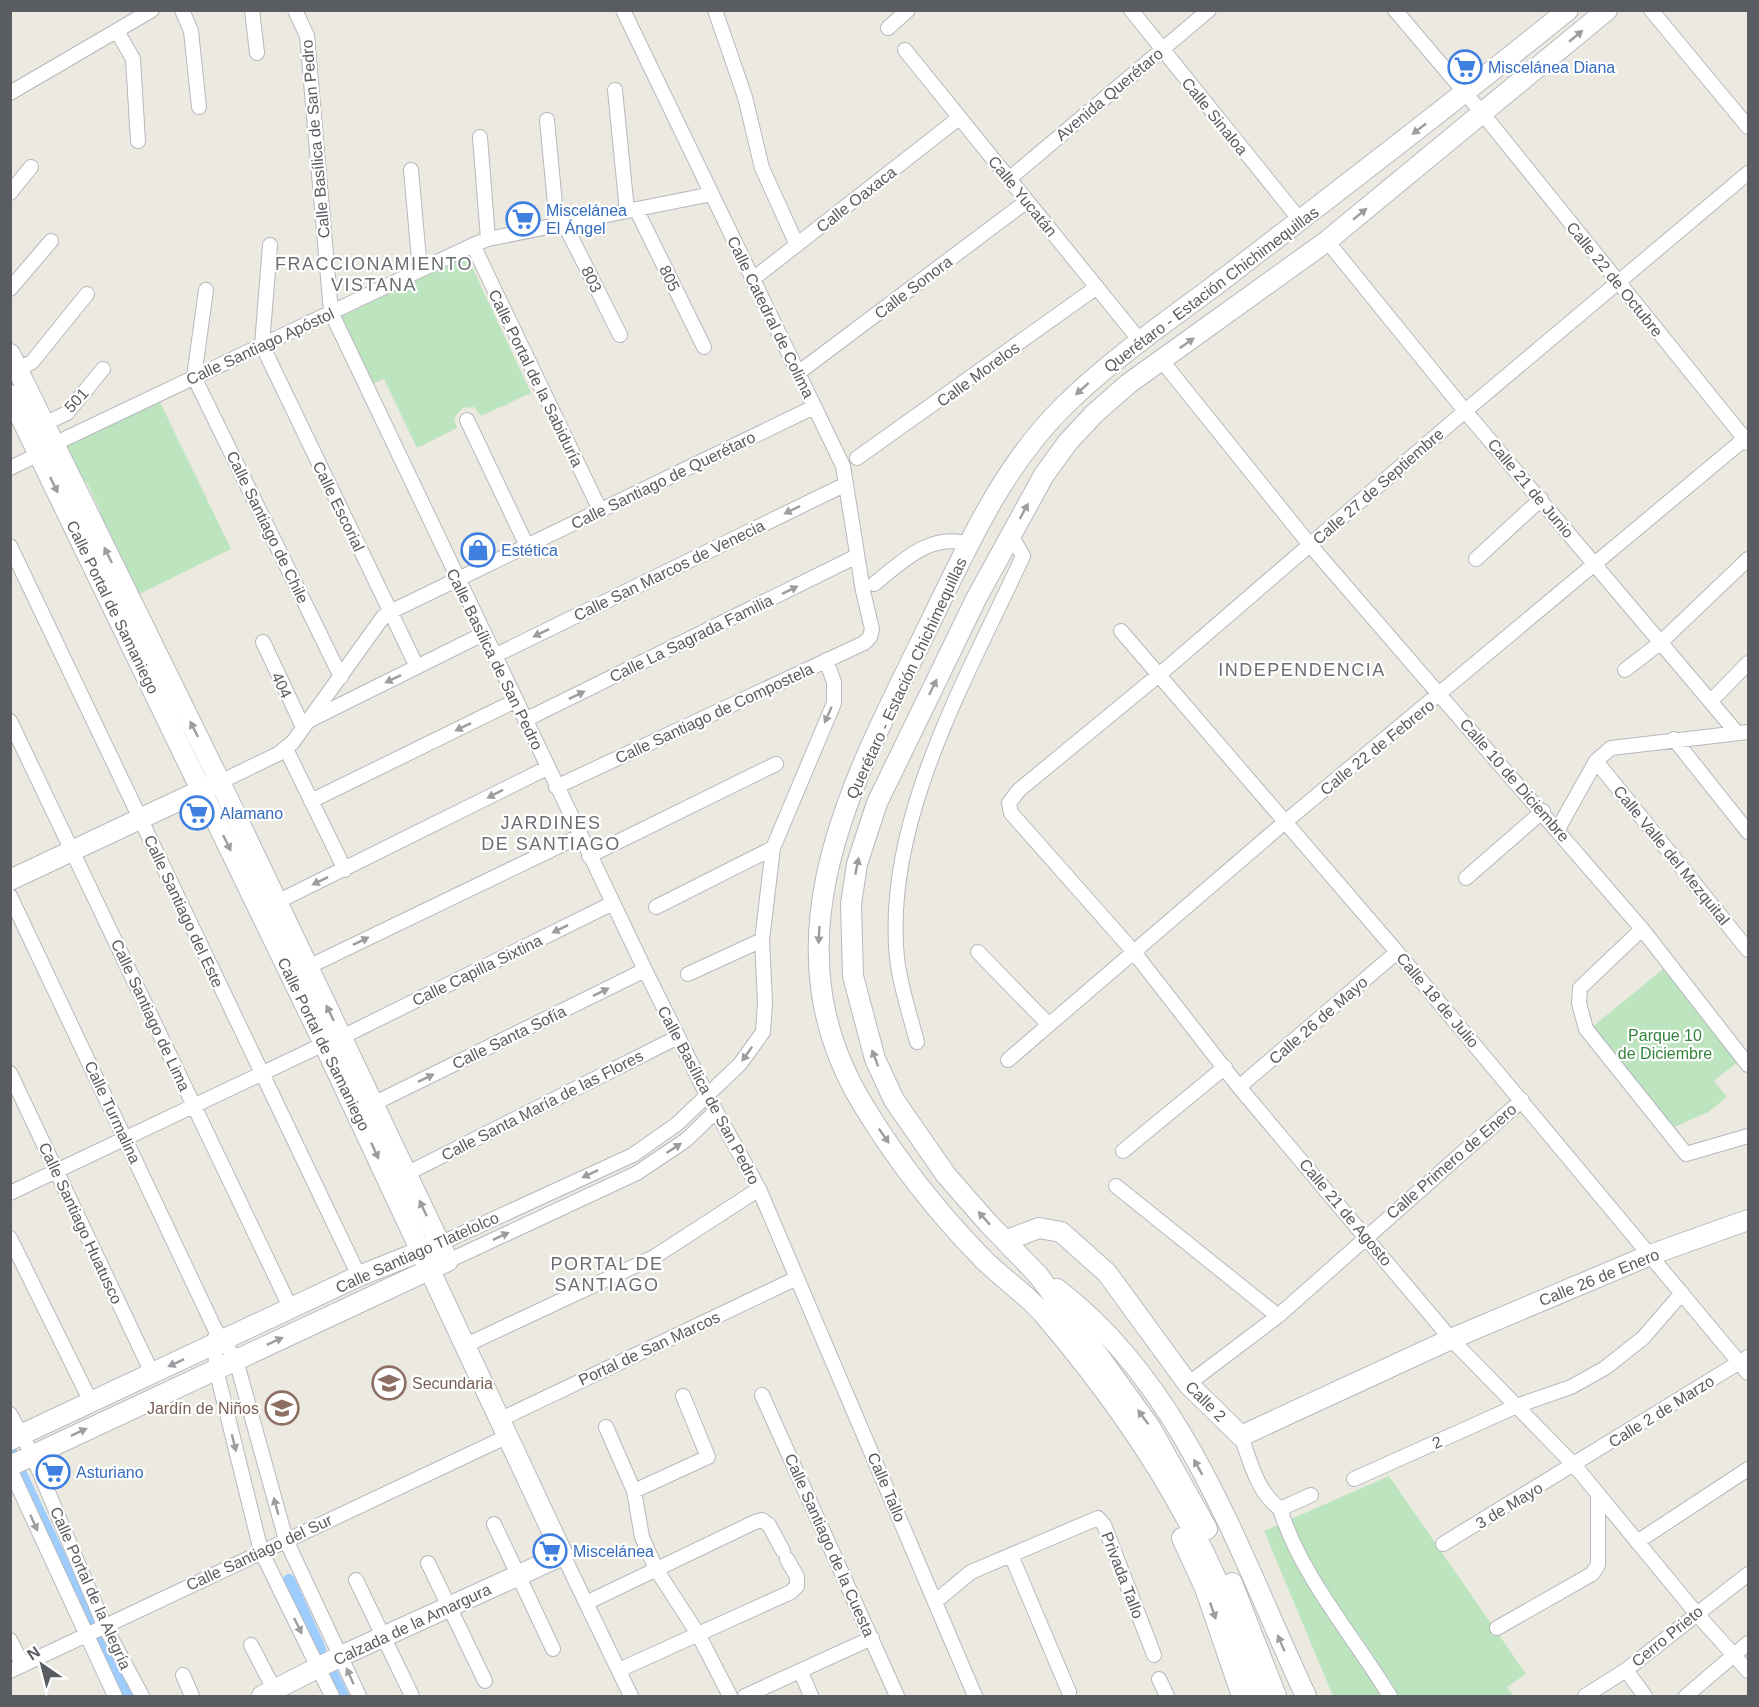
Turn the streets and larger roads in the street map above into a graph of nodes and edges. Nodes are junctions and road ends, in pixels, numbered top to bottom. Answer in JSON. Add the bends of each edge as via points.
{"nodes":[{"id":1,"x":152,"y":10,"type":"edge"},
{"id":2,"x":182,"y":10,"type":"edge"},
{"id":3,"x":252,"y":10,"type":"edge"},
{"id":4,"x":296,"y":10,"type":"edge"},
{"id":5,"x":623,"y":10,"type":"edge"},
{"id":6,"x":715,"y":10,"type":"edge"},
{"id":7,"x":908,"y":10,"type":"edge"},
{"id":8,"x":1131,"y":10,"type":"edge"},
{"id":9,"x":1209,"y":10,"type":"edge"},
{"id":10,"x":1395,"y":10,"type":"edge"},
{"id":11,"x":1568,"y":10,"type":"edge"},
{"id":12,"x":1607,"y":10,"type":"edge"},
{"id":13,"x":1651,"y":10,"type":"edge"},
{"id":14,"x":888,"y":28,"type":"dead end"},
{"id":15,"x":117,"y":31,"type":"junction"},
{"id":16,"x":1162,"y":49,"type":"junction"},
{"id":17,"x":904,"y":50,"type":"dead end"},
{"id":18,"x":257,"y":53,"type":"dead end"},
{"id":19,"x":615,"y":90,"type":"dead end"},
{"id":20,"x":10,"y":93,"type":"edge"},
{"id":21,"x":1466,"y":93,"type":"junction"},
{"id":22,"x":200,"y":107,"type":"dead end"},
{"id":23,"x":1483,"y":114,"type":"junction"},
{"id":24,"x":959,"y":118,"type":"junction"},
{"id":25,"x":547,"y":120,"type":"dead end"},
{"id":26,"x":1749,"y":127,"type":"edge"},
{"id":27,"x":480,"y":137,"type":"dead end"},
{"id":28,"x":138,"y":141,"type":"dead end"},
{"id":29,"x":31,"y":167,"type":"dead end"},
{"id":30,"x":411,"y":170,"type":"dead end"},
{"id":31,"x":1749,"y":173,"type":"edge"},
{"id":32,"x":1009,"y":179,"type":"junction"},
{"id":33,"x":10,"y":193,"type":"edge"},
{"id":34,"x":712,"y":194,"type":"junction"},
{"id":35,"x":1027,"y":201,"type":"junction"},
{"id":36,"x":632,"y":210,"type":"junction"},
{"id":37,"x":1300,"y":220,"type":"junction"},
{"id":38,"x":561,"y":224,"type":"junction"},
{"id":39,"x":488,"y":239,"type":"junction"},
{"id":40,"x":51,"y":241,"type":"dead end"},
{"id":41,"x":1328,"y":241,"type":"junction"},
{"id":42,"x":270,"y":245,"type":"dead end"},
{"id":43,"x":472,"y":245,"type":"junction"},
{"id":44,"x":797,"y":246,"type":"junction"},
{"id":45,"x":420,"y":270,"type":"junction"},
{"id":46,"x":753,"y":279,"type":"junction"},
{"id":47,"x":1618,"y":284,"type":"junction"},
{"id":48,"x":1097,"y":287,"type":"junction"},
{"id":49,"x":10,"y":289,"type":"edge"},
{"id":50,"x":206,"y":290,"type":"dead end"},
{"id":51,"x":87,"y":294,"type":"dead end"},
{"id":52,"x":331,"y":312,"type":"junction"},
{"id":53,"x":620,"y":335,"type":"dead end"},
{"id":54,"x":1142,"y":342,"type":"junction"},
{"id":55,"x":262,"y":345,"type":"junction"},
{"id":56,"x":704,"y":347,"type":"dead end"},
{"id":57,"x":1162,"y":361,"type":"junction"},
{"id":58,"x":14,"y":362,"type":"edge"},
{"id":59,"x":104,"y":369,"type":"dead end"},
{"id":60,"x":798,"y":373,"type":"junction"},
{"id":61,"x":194,"y":377,"type":"junction"},
{"id":62,"x":10,"y":395,"type":"edge"},
{"id":63,"x":814,"y":406,"type":"junction"},
{"id":64,"x":1465,"y":411,"type":"junction"},
{"id":65,"x":467,"y":420,"type":"dead end"},
{"id":66,"x":44,"y":424,"type":"junction"},
{"id":67,"x":1747,"y":440,"type":"edge"},
{"id":68,"x":46,"y":449,"type":"junction"},
{"id":69,"x":857,"y":458,"type":"dead end"},
{"id":70,"x":10,"y":468,"type":"edge"},
{"id":71,"x":844,"y":485,"type":"junction"},
{"id":72,"x":1541,"y":499,"type":"junction"},
{"id":73,"x":600,"y":510,"type":"junction"},
{"id":74,"x":1011,"y":535,"type":"junction"},
{"id":75,"x":969,"y":544,"type":"junction"},
{"id":76,"x":1310,"y":545,"type":"junction"},
{"id":77,"x":10,"y":546,"type":"edge"},
{"id":78,"x":527,"y":546,"type":"junction"},
{"id":79,"x":857,"y":556,"type":"junction"},
{"id":80,"x":1749,"y":559,"type":"edge"},
{"id":81,"x":1476,"y":560,"type":"dead end"},
{"id":82,"x":1594,"y":564,"type":"junction"},
{"id":83,"x":457,"y":580,"type":"junction"},
{"id":84,"x":874,"y":584,"type":"dead end"},
{"id":85,"x":390,"y":612,"type":"junction"},
{"id":86,"x":1121,"y":632,"type":"dead end"},
{"id":87,"x":483,"y":634,"type":"junction"},
{"id":88,"x":870,"y":638,"type":"joint"},
{"id":89,"x":263,"y":642,"type":"dead end"},
{"id":90,"x":1660,"y":644,"type":"junction"},
{"id":91,"x":494,"y":656,"type":"junction"},
{"id":92,"x":826,"y":660,"type":"junction"},
{"id":93,"x":1749,"y":663,"type":"edge"},
{"id":94,"x":417,"y":667,"type":"junction"},
{"id":95,"x":1626,"y":670,"type":"dead end"},
{"id":96,"x":1160,"y":674,"type":"junction"},
{"id":97,"x":341,"y":677,"type":"junction"},
{"id":98,"x":1442,"y":694,"type":"junction"},
{"id":99,"x":515,"y":701,"type":"junction"},
{"id":100,"x":1711,"y":701,"type":"junction"},
{"id":101,"x":525,"y":720,"type":"junction"},
{"id":102,"x":10,"y":721,"type":"edge"},
{"id":103,"x":305,"y":724,"type":"junction"},
{"id":104,"x":1743,"y":733,"type":"edge"},
{"id":105,"x":1674,"y":739,"type":"junction"},
{"id":106,"x":286,"y":749,"type":"junction"},
{"id":107,"x":1596,"y":761,"type":"junction"},
{"id":108,"x":776,"y":764,"type":"dead end"},
{"id":109,"x":547,"y":768,"type":"junction"},
{"id":110,"x":220,"y":782,"type":"junction"},
{"id":111,"x":556,"y":787,"type":"junction"},
{"id":112,"x":201,"y":790,"type":"junction"},
{"id":113,"x":311,"y":801,"type":"junction"},
{"id":114,"x":1009,"y":803,"type":"joint"},
{"id":115,"x":1543,"y":812,"type":"junction"},
{"id":116,"x":141,"y":819,"type":"junction"},
{"id":117,"x":1286,"y":822,"type":"junction"},
{"id":118,"x":1558,"y":829,"type":"junction"},
{"id":119,"x":1749,"y":832,"type":"edge"},
{"id":120,"x":580,"y":836,"type":"junction"},
{"id":121,"x":773,"y":848,"type":"junction"},
{"id":122,"x":73,"y":851,"type":"junction"},
{"id":123,"x":589,"y":856,"type":"junction"},
{"id":124,"x":345,"y":870,"type":"junction"},
{"id":125,"x":1466,"y":878,"type":"dead end"},
{"id":126,"x":10,"y":880,"type":"edge"},
{"id":127,"x":10,"y":896,"type":"edge"},
{"id":128,"x":277,"y":902,"type":"junction"},
{"id":129,"x":613,"y":903,"type":"junction"},
{"id":130,"x":657,"y":907,"type":"dead end"},
{"id":131,"x":1642,"y":930,"type":"junction"},
{"id":132,"x":762,"y":940,"type":"junction"},
{"id":133,"x":1749,"y":950,"type":"edge"},
{"id":134,"x":1133,"y":951,"type":"junction"},
{"id":135,"x":978,"y":952,"type":"dead end"},
{"id":136,"x":1397,"y":952,"type":"junction"},
{"id":137,"x":308,"y":967,"type":"junction"},
{"id":138,"x":645,"y":970,"type":"junction"},
{"id":139,"x":688,"y":974,"type":"dead end"},
{"id":140,"x":1049,"y":1024,"type":"junction"},
{"id":141,"x":678,"y":1037,"type":"junction"},
{"id":142,"x":333,"y":1041,"type":"junction"},
{"id":143,"x":917,"y":1042,"type":"dead end"},
{"id":144,"x":1008,"y":1060,"type":"dead end"},
{"id":145,"x":1749,"y":1065,"type":"edge"},
{"id":146,"x":1225,"y":1067,"type":"junction"},
{"id":147,"x":10,"y":1073,"type":"edge"},
{"id":148,"x":261,"y":1074,"type":"junction"},
{"id":149,"x":1239,"y":1087,"type":"junction"},
{"id":150,"x":707,"y":1095,"type":"junction"},
{"id":151,"x":1522,"y":1100,"type":"junction"},
{"id":152,"x":373,"y":1104,"type":"junction"},
{"id":153,"x":194,"y":1106,"type":"junction"},
{"id":154,"x":716,"y":1111,"type":"junction"},
{"id":155,"x":1749,"y":1136,"type":"edge"},
{"id":156,"x":125,"y":1138,"type":"junction"},
{"id":157,"x":1123,"y":1151,"type":"dead end"},
{"id":158,"x":57,"y":1171,"type":"junction"},
{"id":159,"x":406,"y":1174,"type":"junction"},
{"id":160,"x":1116,"y":1186,"type":"dead end"},
{"id":161,"x":759,"y":1189,"type":"junction"},
{"id":162,"x":10,"y":1193,"type":"edge"},
{"id":163,"x":1749,"y":1220,"type":"edge"},
{"id":164,"x":1366,"y":1235,"type":"junction"},
{"id":165,"x":10,"y":1238,"type":"edge"},
{"id":166,"x":1007,"y":1240,"type":"junction"},
{"id":167,"x":437,"y":1252,"type":"junction"},
{"id":168,"x":1650,"y":1255,"type":"junction"},
{"id":169,"x":989,"y":1265,"type":"junction"},
{"id":170,"x":430,"y":1270,"type":"junction"},
{"id":171,"x":1038,"y":1275,"type":"junction"},
{"id":172,"x":359,"y":1276,"type":"junction"},
{"id":173,"x":797,"y":1278,"type":"junction"},
{"id":174,"x":1682,"y":1293,"type":"junction"},
{"id":175,"x":291,"y":1309,"type":"junction"},
{"id":176,"x":1278,"y":1316,"type":"junction"},
{"id":177,"x":218,"y":1338,"type":"junction"},
{"id":178,"x":1451,"y":1339,"type":"junction"},
{"id":179,"x":464,"y":1346,"type":"junction"},
{"id":180,"x":236,"y":1360,"type":"junction"},
{"id":181,"x":1744,"y":1360,"type":"edge"},
{"id":182,"x":216,"y":1369,"type":"junction"},
{"id":183,"x":1749,"y":1373,"type":"edge"},
{"id":184,"x":152,"y":1374,"type":"junction"},
{"id":185,"x":1188,"y":1384,"type":"junction"},
{"id":186,"x":762,"y":1395,"type":"dead end"},
{"id":187,"x":684,"y":1396,"type":"dead end"},
{"id":188,"x":91,"y":1402,"type":"junction"},
{"id":189,"x":1519,"y":1405,"type":"junction"},
{"id":190,"x":10,"y":1414,"type":"edge"},
{"id":191,"x":505,"y":1427,"type":"junction"},
{"id":192,"x":606,"y":1427,"type":"dead end"},
{"id":193,"x":1241,"y":1436,"type":"junction"},
{"id":194,"x":16,"y":1437,"type":"edge"},
{"id":195,"x":32,"y":1454,"type":"junction"},
{"id":196,"x":1575,"y":1466,"type":"junction"},
{"id":197,"x":10,"y":1468,"type":"edge"},
{"id":198,"x":1749,"y":1469,"type":"edge"},
{"id":199,"x":1354,"y":1479,"type":"dead end"},
{"id":200,"x":634,"y":1491,"type":"junction"},
{"id":201,"x":1311,"y":1495,"type":"dead end"},
{"id":202,"x":1598,"y":1495,"type":"junction"},
{"id":203,"x":1280,"y":1509,"type":"junction"},
{"id":204,"x":494,"y":1524,"type":"dead end"},
{"id":205,"x":286,"y":1539,"type":"junction"},
{"id":206,"x":1637,"y":1542,"type":"junction"},
{"id":207,"x":1443,"y":1544,"type":"dead end"},
{"id":208,"x":261,"y":1551,"type":"junction"},
{"id":209,"x":562,"y":1555,"type":"junction"},
{"id":210,"x":1011,"y":1555,"type":"junction"},
{"id":211,"x":428,"y":1563,"type":"dead end"},
{"id":212,"x":656,"y":1569,"type":"junction"},
{"id":213,"x":1749,"y":1574,"type":"edge"},
{"id":214,"x":517,"y":1575,"type":"junction"},
{"id":215,"x":356,"y":1580,"type":"dead end"},
{"id":216,"x":936,"y":1601,"type":"junction"},
{"id":217,"x":586,"y":1603,"type":"junction"},
{"id":218,"x":448,"y":1607,"type":"junction"},
{"id":219,"x":1696,"y":1613,"type":"junction"},
{"id":220,"x":104,"y":1625,"type":"junction"},
{"id":221,"x":1497,"y":1628,"type":"dead end"},
{"id":222,"x":698,"y":1634,"type":"junction"},
{"id":223,"x":85,"y":1635,"type":"junction"},
{"id":224,"x":384,"y":1637,"type":"junction"},
{"id":225,"x":872,"y":1638,"type":"junction"},
{"id":226,"x":10,"y":1640,"type":"edge"},
{"id":227,"x":1749,"y":1643,"type":"edge"},
{"id":228,"x":251,"y":1644,"type":"dead end"},
{"id":229,"x":553,"y":1649,"type":"dead end"},
{"id":230,"x":1736,"y":1654,"type":"junction"},
{"id":231,"x":1154,"y":1655,"type":"dead end"},
{"id":232,"x":341,"y":1656,"type":"junction"},
{"id":233,"x":16,"y":1668,"type":"edge"},
{"id":234,"x":319,"y":1668,"type":"junction"},
{"id":235,"x":619,"y":1670,"type":"junction"},
{"id":236,"x":1626,"y":1670,"type":"junction"},
{"id":237,"x":1749,"y":1671,"type":"edge"},
{"id":238,"x":801,"y":1672,"type":"junction"},
{"id":239,"x":183,"y":1675,"type":"dead end"},
{"id":240,"x":1159,"y":1678,"type":"dead end"},
{"id":241,"x":485,"y":1681,"type":"dead end"},
{"id":242,"x":1069,"y":1692,"type":"dead end"},
{"id":243,"x":269,"y":1694,"type":"edge"},
{"id":244,"x":115,"y":1696,"type":"edge"},
{"id":245,"x":142,"y":1696,"type":"edge"},
{"id":246,"x":192,"y":1696,"type":"edge"},
{"id":247,"x":332,"y":1696,"type":"edge"},
{"id":248,"x":359,"y":1696,"type":"edge"},
{"id":249,"x":412,"y":1696,"type":"edge"},
{"id":250,"x":631,"y":1696,"type":"edge"},
{"id":251,"x":730,"y":1696,"type":"edge"},
{"id":252,"x":745,"y":1696,"type":"edge"},
{"id":253,"x":811,"y":1696,"type":"edge"},
{"id":254,"x":897,"y":1696,"type":"edge"},
{"id":255,"x":975,"y":1696,"type":"edge"},
{"id":256,"x":1167,"y":1696,"type":"edge"},
{"id":257,"x":1242,"y":1696,"type":"edge"},
{"id":258,"x":1260,"y":1696,"type":"edge"},
{"id":259,"x":1276,"y":1696,"type":"edge"},
{"id":260,"x":1306,"y":1696,"type":"edge"},
{"id":261,"x":1390,"y":1696,"type":"edge"},
{"id":262,"x":1585,"y":1696,"type":"edge"},
{"id":263,"x":1645,"y":1696,"type":"edge"},
{"id":264,"x":1686,"y":1696,"type":"edge"}],
"edges":[{"from":1,"to":15,"type":"street"},
{"from":2,"to":22,"type":"street","via":[[191,32]]},
{"from":3,"to":18,"type":"street"},
{"from":4,"to":52,"type":"street","name":"Calle Basílica de San Pedro","via":[[307,36]]},
{"from":5,"to":34,"type":"street","name":"Calle Catedral de Colima"},
{"from":6,"to":44,"type":"street","via":[[745,97],[766,182]]},
{"from":7,"to":14,"type":"street"},
{"from":8,"to":16,"type":"street","name":"Calle Sinaloa"},
{"from":9,"to":16,"type":"street","name":"Avenida Querétaro"},
{"from":10,"to":21,"type":"street","name":"Calle 22 de Octubre"},
{"from":11,"to":21,"type":"street","name":"Querétaro - Estación Chichimequillas"},
{"from":23,"to":12,"type":"street","name":"Querétaro - Estación Chichimequillas","one_way":true},
{"from":13,"to":26,"type":"street"},
{"from":15,"to":20,"type":"street"},
{"from":15,"to":28,"type":"street","via":[[133,59]]},
{"from":16,"to":32,"type":"street","name":"Avenida Querétaro"},
{"from":16,"to":37,"type":"street","name":"Calle Sinaloa"},
{"from":17,"to":24,"type":"street","name":"Calle Yucatán"},
{"from":19,"to":36,"type":"street"},
{"from":21,"to":23,"type":"street","name":"Calle 22 de Octubre"},
{"from":21,"to":37,"type":"street","name":"Querétaro - Estación Chichimequillas","one_way":true},
{"from":41,"to":23,"type":"street","name":"Querétaro - Estación Chichimequillas","one_way":true},
{"from":23,"to":47,"type":"street","name":"Calle 22 de Octubre"},
{"from":24,"to":32,"type":"street","name":"Calle Yucatán"},
{"from":24,"to":44,"type":"street","name":"Calle Oaxaca"},
{"from":25,"to":38,"type":"street"},
{"from":27,"to":39,"type":"street"},
{"from":29,"to":33,"type":"street"},
{"from":30,"to":45,"type":"street"},
{"from":31,"to":47,"type":"street","name":"Calle 27 de Septiembre"},
{"from":32,"to":35,"type":"street","name":"Calle Yucatán"},
{"from":34,"to":36,"type":"street","name":"Calle Santiago Apóstol"},
{"from":34,"to":46,"type":"street","name":"Calle Catedral de Colima"},
{"from":35,"to":48,"type":"street","name":"Calle Yucatán"},
{"from":35,"to":60,"type":"street","name":"Calle Sonora"},
{"from":36,"to":38,"type":"street","name":"Calle Santiago Apóstol"},
{"from":36,"to":56,"type":"street","name":"805"},
{"from":37,"to":54,"type":"street","name":"Querétaro - Estación Chichimequillas"},
{"from":38,"to":39,"type":"street","name":"Calle Santiago Apóstol"},
{"from":38,"to":53,"type":"street","name":"803"},
{"from":39,"to":43,"type":"street","name":"Calle Santiago Apóstol"},
{"from":40,"to":49,"type":"street"},
{"from":57,"to":41,"type":"street","name":"Querétaro - Estación Chichimequillas","one_way":true},
{"from":41,"to":64,"type":"street","name":"Calle 21 de Junio"},
{"from":42,"to":55,"type":"street"},
{"from":43,"to":45,"type":"street","name":"Calle Santiago Apóstol"},
{"from":43,"to":73,"type":"street","name":"Calle Portal de la Sabiduría"},
{"from":44,"to":46,"type":"street","name":"Calle Oaxaca"},
{"from":45,"to":52,"type":"street","name":"Calle Santiago Apóstol"},
{"from":46,"to":60,"type":"street","name":"Calle Catedral de Colima"},
{"from":47,"to":64,"type":"street","name":"Calle 27 de Septiembre"},
{"from":47,"to":67,"type":"street","name":"Calle 22 de Octubre"},
{"from":48,"to":54,"type":"street","name":"Calle Yucatán"},
{"from":48,"to":69,"type":"street","name":"Calle Morelos"},
{"from":50,"to":61,"type":"street"},
{"from":51,"to":58,"type":"street","via":[[32,362]]},
{"from":52,"to":55,"type":"street","name":"Calle Santiago Apóstol"},
{"from":52,"to":83,"type":"street","name":"Calle Basílica de San Pedro"},
{"from":54,"to":75,"type":"street","name":"Querétaro - Estación Chichimequillas","one_way":true,"via":[[1060,410],[1004,481]]},
{"from":55,"to":61,"type":"street","name":"Calle Santiago Apóstol"},
{"from":55,"to":85,"type":"street","name":"Calle Escorial"},
{"from":74,"to":57,"type":"street","name":"Querétaro - Estación Chichimequillas","one_way":true,"via":[[1068,441],[1102,407]]},
{"from":57,"to":76,"type":"street","name":"Calle 10 de Diciembre"},
{"from":58,"to":66,"type":"street","name":"Calle Portal de Samaniego"},
{"from":59,"to":66,"type":"street","name":"501","via":[[68,413]]},
{"from":60,"to":63,"type":"street","name":"Calle Catedral de Colima"},
{"from":61,"to":68,"type":"street","name":"Calle Santiago Apóstol"},
{"from":61,"to":97,"type":"street","name":"Calle Santiago de Chile"},
{"from":62,"to":68,"type":"street","name":"Calle Portal de Samaniego"},
{"from":63,"to":71,"type":"street","name":"Calle Catedral de Colima","via":[[843,466]]},
{"from":63,"to":73,"type":"street","name":"Calle Santiago de Querétaro"},
{"from":64,"to":72,"type":"street","name":"Calle 21 de Junio"},
{"from":64,"to":76,"type":"street","name":"Calle 27 de Septiembre"},
{"from":65,"to":78,"type":"street"},
{"from":66,"to":68,"type":"street","name":"Calle Portal de Samaniego"},
{"from":67,"to":82,"type":"street","name":"Calle 22 de Febrero"},
{"from":68,"to":70,"type":"street","name":"Calle Santiago Apóstol"},
{"from":110,"to":68,"type":"street","name":"Calle Portal de Samaniego","one_way":true},
{"from":68,"to":112,"type":"street","name":"Calle Portal de Samaniego","one_way":true},
{"from":71,"to":79,"type":"street","name":"Calle Catedral de Colima"},
{"from":71,"to":91,"type":"street","name":"Calle San Marcos de Venecia","one_way":true},
{"from":72,"to":81,"type":"street"},
{"from":72,"to":82,"type":"street","name":"Calle 21 de Junio"},
{"from":73,"to":78,"type":"street","name":"Calle Santiago de Querétaro"},
{"from":74,"to":143,"type":"street","via":[[1023,556],[929,760],[904,846],[897,959]]},
{"from":166,"to":74,"type":"street","name":"Querétaro - Estación Chichimequillas","one_way":true,"via":[[946,1175],[894,1100],[875,1059],[853,976],[851,904],[857,864],[877,803]]},
{"from":75,"to":84,"type":"street","via":[[936,542],[918,550]]},
{"from":75,"to":169,"type":"street","name":"Querétaro - Estación Chichimequillas","one_way":true,"via":[[846,803],[820,904],[819,973],[840,1058],[863,1104],[927,1194]]},
{"from":76,"to":96,"type":"street","name":"Calle 27 de Septiembre"},
{"from":76,"to":98,"type":"street","name":"Calle 10 de Diciembre"},
{"from":77,"to":116,"type":"street","name":"Calle Santiago del Este"},
{"from":78,"to":83,"type":"street","name":"Calle Santiago de Querétaro"},
{"from":79,"to":88,"type":"street","name":"Calle Catedral de Colima","via":[[873,629]]},
{"from":101,"to":79,"type":"street","name":"Calle La Sagrada Familia","one_way":true},
{"from":80,"to":90,"type":"street"},
{"from":82,"to":90,"type":"street","name":"Calle 21 de Junio"},
{"from":82,"to":98,"type":"street","name":"Calle 22 de Febrero"},
{"from":83,"to":85,"type":"street","name":"Calle Santiago de Querétaro"},
{"from":83,"to":87,"type":"street","name":"Calle Basílica de San Pedro"},
{"from":85,"to":94,"type":"street","name":"Calle Escorial"},
{"from":85,"to":97,"type":"street","name":"Calle Santiago de Querétaro"},
{"from":86,"to":96,"type":"street","name":"Calle 18 de Julio"},
{"from":87,"to":91,"type":"street","name":"Calle Basílica de San Pedro"},
{"from":87,"to":94,"type":"street"},
{"from":88,"to":92,"type":"street","name":"Calle Santiago de Compostela"},
{"from":89,"to":103,"type":"street","name":"404"},
{"from":90,"to":95,"type":"street"},
{"from":90,"to":100,"type":"street","name":"Calle 21 de Junio"},
{"from":91,"to":99,"type":"street","name":"Calle Basílica de San Pedro"},
{"from":92,"to":111,"type":"street","name":"Calle Santiago de Compostela"},
{"from":92,"to":121,"type":"street","name":"Calle Santiago Tlatelolco","one_way":true,"via":[[834,682],[834,703]]},
{"from":93,"to":100,"type":"street"},
{"from":94,"to":103,"type":"street","one_way":true},
{"from":96,"to":114,"type":"street","name":"Calle 27 de Septiembre","via":[[1019,790]]},
{"from":96,"to":117,"type":"street","name":"Calle 18 de Julio"},
{"from":97,"to":103,"type":"street","name":"Calle Santiago de Querétaro"},
{"from":98,"to":115,"type":"street","name":"Calle 10 de Diciembre"},
{"from":98,"to":117,"type":"street","name":"Calle 22 de Febrero"},
{"from":99,"to":101,"type":"street","name":"Calle Basílica de San Pedro"},
{"from":99,"to":113,"type":"street","one_way":true},
{"from":100,"to":104,"type":"street","name":"Calle 21 de Junio"},
{"from":101,"to":109,"type":"street","name":"Calle Basílica de San Pedro"},
{"from":102,"to":122,"type":"street","name":"Calle Santiago de Lima"},
{"from":103,"to":106,"type":"street","name":"Calle Santiago de Querétaro"},
{"from":104,"to":105,"type":"street"},
{"from":105,"to":107,"type":"street","via":[[1611,748]]},
{"from":105,"to":119,"type":"street"},
{"from":106,"to":110,"type":"street","name":"Calle Santiago de Querétaro"},
{"from":106,"to":113,"type":"street"},
{"from":107,"to":118,"type":"street"},
{"from":107,"to":133,"type":"street","name":"Calle Valle del Mezquital"},
{"from":108,"to":123,"type":"street"},
{"from":109,"to":111,"type":"street","name":"Calle Basílica de San Pedro"},
{"from":109,"to":124,"type":"street","one_way":true},
{"from":110,"to":112,"type":"street","name":"Calle Santiago de Querétaro"},
{"from":110,"to":128,"type":"street","name":"Calle Portal de Samaniego"},
{"from":111,"to":120,"type":"street","name":"Calle Basílica de San Pedro"},
{"from":112,"to":116,"type":"street","name":"Calle Santiago de Querétaro"},
{"from":112,"to":142,"type":"street","name":"Calle Portal de Samaniego","one_way":true},
{"from":113,"to":124,"type":"street"},
{"from":114,"to":134,"type":"street","name":"Calle 21 de Agosto","via":[[1011,813]]},
{"from":115,"to":118,"type":"street","name":"Calle 10 de Diciembre"},
{"from":115,"to":125,"type":"street"},
{"from":116,"to":122,"type":"street","name":"Calle Santiago de Querétaro"},
{"from":116,"to":148,"type":"street","name":"Calle Santiago del Este"},
{"from":117,"to":134,"type":"street","name":"Calle 22 de Febrero"},
{"from":117,"to":136,"type":"street","name":"Calle 18 de Julio"},
{"from":118,"to":131,"type":"street","name":"Calle 10 de Diciembre"},
{"from":120,"to":123,"type":"street","name":"Calle Basílica de San Pedro"},
{"from":137,"to":120,"type":"street","one_way":true},
{"from":121,"to":130,"type":"street"},
{"from":121,"to":132,"type":"street","name":"Calle Santiago Tlatelolco"},
{"from":122,"to":126,"type":"street","name":"Calle Santiago de Querétaro"},
{"from":122,"to":153,"type":"street","name":"Calle Santiago de Lima"},
{"from":123,"to":129,"type":"street","name":"Calle Basílica de San Pedro"},
{"from":124,"to":128,"type":"street","one_way":true},
{"from":127,"to":156,"type":"street","name":"Calle Turmalina"},
{"from":128,"to":137,"type":"street","name":"Calle Portal de Samaniego"},
{"from":129,"to":138,"type":"street","name":"Calle Basílica de San Pedro"},
{"from":129,"to":142,"type":"street","name":"Calle Capilla Sixtina","one_way":true},
{"from":131,"to":145,"type":"street","name":"Calle 10 de Diciembre"},
{"from":131,"to":155,"type":"street","via":[[1580,988],[1579,1004],[1586,1029],[1686,1154]]},
{"from":132,"to":139,"type":"street"},
{"from":132,"to":150,"type":"street","name":"Calle Santiago Tlatelolco","one_way":true,"via":[[763,1032],[740,1064]]},
{"from":134,"to":140,"type":"street","name":"Calle 22 de Febrero"},
{"from":134,"to":146,"type":"street","name":"Calle 21 de Agosto"},
{"from":135,"to":140,"type":"street"},
{"from":136,"to":149,"type":"street","name":"Calle 26 de Mayo"},
{"from":136,"to":151,"type":"street","name":"Calle 18 de Julio"},
{"from":142,"to":137,"type":"street","name":"Calle Portal de Samaniego","one_way":true},
{"from":138,"to":141,"type":"street","name":"Calle Basílica de San Pedro"},
{"from":152,"to":138,"type":"street","name":"Calle Santa Sofía","one_way":true},
{"from":140,"to":144,"type":"street","name":"Calle 22 de Febrero"},
{"from":141,"to":150,"type":"street","name":"Calle Basílica de San Pedro"},
{"from":141,"to":159,"type":"street","name":"Calle Santa María de las Flores"},
{"from":142,"to":148,"type":"street","name":"Calle Capilla Sixtina"},
{"from":142,"to":152,"type":"street","name":"Calle Portal de Samaniego"},
{"from":142,"to":167,"type":"street","name":"Calle Portal de Samaniego","one_way":true},
{"from":146,"to":149,"type":"street","name":"Calle 21 de Agosto"},
{"from":146,"to":157,"type":"street"},
{"from":147,"to":158,"type":"street","name":"Calle Santiago Huatusco"},
{"from":148,"to":153,"type":"street","name":"Calle Capilla Sixtina"},
{"from":148,"to":172,"type":"street","name":"Calle Santiago del Este"},
{"from":149,"to":164,"type":"street","name":"Calle 21 de Agosto"},
{"from":150,"to":154,"type":"street","name":"Calle Basílica de San Pedro"},
{"from":150,"to":167,"type":"street","name":"Calle Santiago Tlatelolco","one_way":true,"via":[[676,1124],[633,1155]]},
{"from":151,"to":164,"type":"street","name":"Calle Primero de Enero"},
{"from":151,"to":168,"type":"street","name":"Calle 18 de Julio"},
{"from":152,"to":159,"type":"street","name":"Calle Portal de Samaniego"},
{"from":153,"to":156,"type":"street","name":"Calle Capilla Sixtina"},
{"from":153,"to":175,"type":"street","name":"Calle Santiago de Lima"},
{"from":154,"to":161,"type":"street","name":"Calle Basílica de San Pedro"},
{"from":167,"to":154,"type":"street","name":"Calle Santiago Tlatelolco","one_way":true,"via":[[637,1173],[687,1140]]},
{"from":156,"to":158,"type":"street","name":"Calle Capilla Sixtina"},
{"from":156,"to":177,"type":"street","name":"Calle Turmalina"},
{"from":158,"to":162,"type":"street","name":"Calle Capilla Sixtina"},
{"from":158,"to":184,"type":"street","name":"Calle Santiago Huatusco"},
{"from":167,"to":159,"type":"street","name":"Calle Portal de Samaniego","one_way":true},
{"from":160,"to":176,"type":"street"},
{"from":161,"to":173,"type":"street","name":"Calle Basílica de San Pedro"},
{"from":161,"to":179,"type":"street","via":[[654,1257]]},
{"from":163,"to":168,"type":"street","name":"Calle 26 de Enero"},
{"from":164,"to":176,"type":"street","name":"Calle Primero de Enero"},
{"from":164,"to":178,"type":"street","name":"Calle 21 de Agosto"},
{"from":165,"to":188,"type":"street"},
{"from":166,"to":171,"type":"street","name":"Querétaro - Estación Chichimequillas"},
{"from":166,"to":185,"type":"street","name":"Calle 2","via":[[1039,1228],[1061,1232],[1107,1273]]},
{"from":167,"to":170,"type":"street","name":"Calle Portal de Samaniego"},
{"from":167,"to":172,"type":"street","name":"Calle Santiago Tlatelolco"},
{"from":168,"to":174,"type":"street","name":"Calle 18 de Julio"},
{"from":168,"to":178,"type":"street","name":"Calle 26 de Enero"},
{"from":169,"to":257,"type":"street","one_way":true,"via":[[1098,1396],[1164,1503],[1205,1588]]},
{"from":169,"to":258,"type":"street","name":"Querétaro - Estación Chichimequillas","via":[[1044,1314],[1134,1431],[1206,1556]]},
{"from":170,"to":179,"type":"street","name":"Calle Portal de Samaniego"},
{"from":180,"to":170,"type":"street","name":"Calle Santiago Tlatelolco","one_way":true},
{"from":259,"to":171,"type":"street","name":"Querétaro - Estación Chichimequillas","one_way":true,"via":[[1244,1610],[1181,1480],[1150,1427]]},
{"from":260,"to":171,"type":"street","one_way":true,"via":[[1221,1509],[1145,1378],[1081,1308]]},
{"from":172,"to":175,"type":"street","name":"Calle Santiago Tlatelolco"},
{"from":173,"to":191,"type":"street","name":"Portal de San Marcos"},
{"from":173,"to":216,"type":"street","name":"Calle Tallo"},
{"from":174,"to":181,"type":"street","name":"Calle 18 de Julio"},
{"from":174,"to":189,"type":"street","name":"2","via":[[1643,1338],[1605,1368],[1549,1396]]},
{"from":175,"to":177,"type":"street","name":"Calle Santiago Tlatelolco"},
{"from":176,"to":185,"type":"street","name":"Calle Primero de Enero"},
{"from":177,"to":180,"type":"street","name":"Calle Turmalina"},
{"from":177,"to":182,"type":"street","name":"Calle Turmalina"},
{"from":177,"to":184,"type":"street","name":"Calle Santiago Tlatelolco","one_way":true},
{"from":178,"to":189,"type":"street","name":"Calle 21 de Agosto"},
{"from":178,"to":193,"type":"street","name":"Calle 2"},
{"from":179,"to":191,"type":"street","name":"Calle Portal de Samaniego"},
{"from":180,"to":182,"type":"street","name":"Calle Santiago Tlatelolco"},
{"from":205,"to":180,"type":"street","name":"Calle Turmalina","one_way":true},
{"from":181,"to":183,"type":"street","name":"Calle 18 de Julio"},
{"from":181,"to":196,"type":"street","name":"Calle 2 de Marzo"},
{"from":195,"to":182,"type":"street","name":"Calle Santiago Tlatelolco","one_way":true},
{"from":182,"to":208,"type":"street","name":"Calle Turmalina","one_way":true},
{"from":184,"to":188,"type":"street","name":"Calle Santiago Tlatelolco"},
{"from":185,"to":193,"type":"street","name":"Calle 2"},
{"from":186,"to":225,"type":"street","name":"Calle Santiago de la Cuesta"},
{"from":187,"to":200,"type":"street","via":[[708,1457]]},
{"from":188,"to":194,"type":"street","name":"Calle Santiago Tlatelolco"},
{"from":189,"to":196,"type":"street","name":"Calle 21 de Agosto"},
{"from":189,"to":199,"type":"street","name":"2"},
{"from":190,"to":194,"type":"street","name":"Calle Portal de la Alegría"},
{"from":191,"to":205,"type":"street","name":"Calle Santiago del Sur"},
{"from":191,"to":209,"type":"street","name":"Calle Portal de Samaniego"},
{"from":192,"to":200,"type":"street"},
{"from":193,"to":203,"type":"street","via":[[1250,1466]]},
{"from":194,"to":195,"type":"street","name":"Calle Portal de la Alegría"},
{"from":195,"to":197,"type":"street","name":"Calle Santiago Tlatelolco"},
{"from":195,"to":220,"type":"street","name":"Calle Portal de la Alegría"},
{"from":196,"to":202,"type":"street","name":"Calle 21 de Agosto"},
{"from":196,"to":207,"type":"street","name":"3 de Mayo"},
{"from":197,"to":223,"type":"street","name":"Calle Portal de la Alegría","one_way":true},
{"from":198,"to":206,"type":"street"},
{"from":200,"to":212,"type":"street","via":[[642,1538]]},
{"from":201,"to":203,"type":"street"},
{"from":202,"to":206,"type":"street","name":"Calle 21 de Agosto"},
{"from":202,"to":221,"type":"street","via":[[1598,1565],[1592,1574]]},
{"from":203,"to":261,"type":"street","via":[[1315,1583]]},
{"from":204,"to":214,"type":"street"},
{"from":205,"to":208,"type":"street","name":"Calle Santiago del Sur"},
{"from":205,"to":232,"type":"street","name":"Calle Turmalina"},
{"from":206,"to":219,"type":"street","name":"Calle 21 de Agosto"},
{"from":208,"to":220,"type":"street","name":"Calle Santiago del Sur"},
{"from":208,"to":234,"type":"street","name":"Calle Turmalina","one_way":true},
{"from":209,"to":214,"type":"street","name":"Calzada de la Amargura"},
{"from":209,"to":217,"type":"street","name":"Calle Portal de Samaniego"},
{"from":210,"to":216,"type":"street","name":"Privada Tallo","via":[[971,1572]]},
{"from":210,"to":231,"type":"street","name":"Privada Tallo","via":[[1098,1518]]},
{"from":210,"to":242,"type":"street"},
{"from":211,"to":218,"type":"street"},
{"from":212,"to":217,"type":"street"},
{"from":212,"to":222,"type":"street"},
{"from":212,"to":222,"type":"street","via":[[762,1520],[769,1525],[797,1586]]},
{"from":213,"to":219,"type":"street","name":"Cerro Prieto"},
{"from":214,"to":218,"type":"street","name":"Calzada de la Amargura"},
{"from":214,"to":229,"type":"street"},
{"from":215,"to":224,"type":"street"},
{"from":216,"to":255,"type":"street","name":"Calle Tallo"},
{"from":217,"to":235,"type":"street","name":"Calle Portal de Samaniego"},
{"from":218,"to":224,"type":"street","name":"Calzada de la Amargura"},
{"from":218,"to":241,"type":"street"},
{"from":219,"to":230,"type":"street","name":"Calle 21 de Agosto"},
{"from":219,"to":236,"type":"street","name":"Cerro Prieto"},
{"from":220,"to":223,"type":"street","name":"Calle Santiago del Sur"},
{"from":220,"to":245,"type":"street","name":"Calle Portal de la Alegría"},
{"from":222,"to":235,"type":"street"},
{"from":222,"to":251,"type":"street"},
{"from":223,"to":233,"type":"street","name":"Calle Santiago del Sur"},
{"from":223,"to":244,"type":"street","name":"Calle Portal de la Alegría"},
{"from":224,"to":232,"type":"street","name":"Calzada de la Amargura"},
{"from":224,"to":249,"type":"street"},
{"from":225,"to":238,"type":"street"},
{"from":225,"to":254,"type":"street","name":"Calle Santiago de la Cuesta"},
{"from":226,"to":233,"type":"street"},
{"from":227,"to":230,"type":"street"},
{"from":228,"to":243,"type":"street"},
{"from":230,"to":237,"type":"street","name":"Calle 21 de Agosto"},
{"from":230,"to":264,"type":"street"},
{"from":232,"to":234,"type":"street","name":"Calzada de la Amargura"},
{"from":248,"to":232,"type":"street","name":"Calle Turmalina","one_way":true},
{"from":234,"to":243,"type":"street","name":"Calzada de la Amargura"},
{"from":234,"to":247,"type":"street","name":"Calle Turmalina"},
{"from":235,"to":250,"type":"street","name":"Calle Portal de Samaniego"},
{"from":236,"to":262,"type":"street","name":"Cerro Prieto"},
{"from":236,"to":263,"type":"street"},
{"from":238,"to":252,"type":"street"},
{"from":238,"to":253,"type":"street"},
{"from":239,"to":246,"type":"street"},
{"from":240,"to":256,"type":"street"}]}
